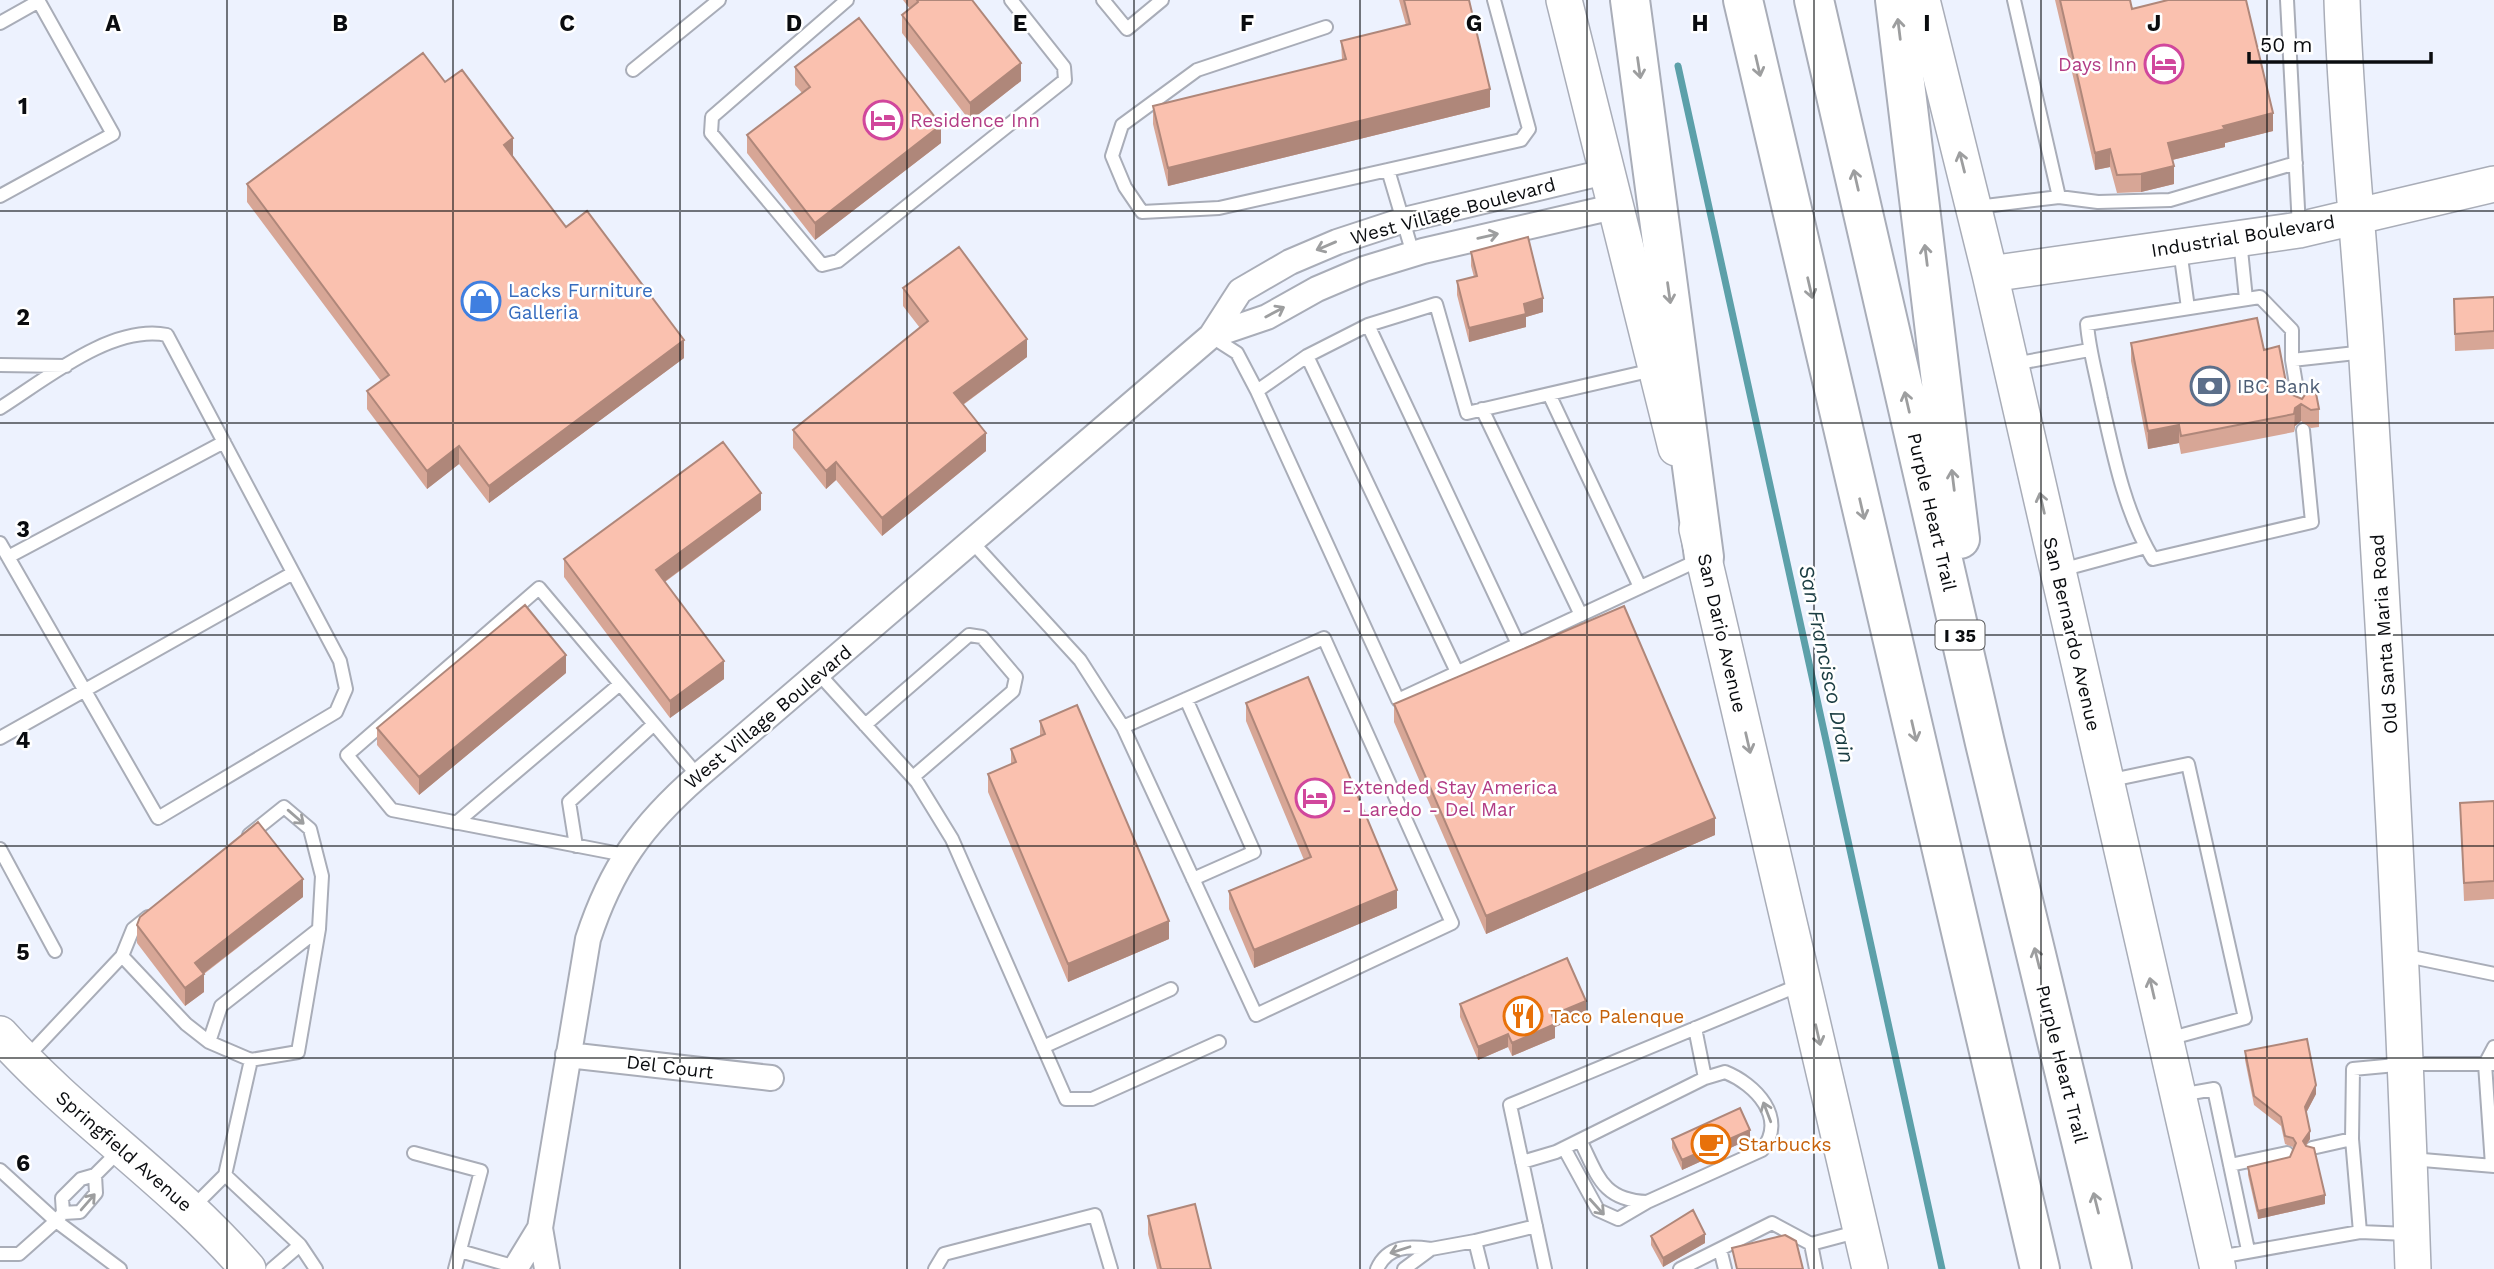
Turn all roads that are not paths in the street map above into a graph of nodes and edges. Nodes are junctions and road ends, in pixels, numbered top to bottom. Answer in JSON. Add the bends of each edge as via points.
{"nodes":[{"id":1,"x":719,"y":0,"type":"edge"},
{"id":2,"x":847,"y":0,"type":"edge"},
{"id":3,"x":1011,"y":0,"type":"edge"},
{"id":4,"x":1104,"y":0,"type":"edge"},
{"id":5,"x":1162,"y":0,"type":"edge"},
{"id":6,"x":1494,"y":0,"type":"edge"},
{"id":7,"x":1564,"y":0,"type":"edge"},
{"id":8,"x":1630,"y":0,"type":"edge"},
{"id":9,"x":1743,"y":0,"type":"edge"},
{"id":10,"x":1814,"y":0,"type":"edge"},
{"id":11,"x":1895,"y":0,"type":"edge"},
{"id":12,"x":1922,"y":0,"type":"edge"},
{"id":13,"x":2014,"y":0,"type":"edge"},
{"id":14,"x":2287,"y":0,"type":"edge"},
{"id":15,"x":2342,"y":0,"type":"edge"},
{"id":16,"x":39,"y":1,"type":"edge"},
{"id":17,"x":0,"y":23,"type":"edge"},
{"id":18,"x":1326,"y":27,"type":"dead end"},
{"id":19,"x":633,"y":70,"type":"dead end"},
{"id":20,"x":2295,"y":163,"type":"junction"},
{"id":21,"x":1388,"y":170,"type":"junction"},
{"id":22,"x":1605,"y":172,"type":"junction"},
{"id":23,"x":2494,"y":184,"type":"edge"},
{"id":24,"x":0,"y":196,"type":"edge"},
{"id":25,"x":2059,"y":197,"type":"junction"},
{"id":26,"x":1613,"y":207,"type":"junction"},
{"id":27,"x":1973,"y":207,"type":"junction"},
{"id":28,"x":2358,"y":218,"type":"junction"},
{"id":29,"x":1404,"y":220,"type":"junction"},
{"id":30,"x":2299,"y":230,"type":"junction"},
{"id":31,"x":2240,"y":238,"type":"junction"},
{"id":32,"x":2179,"y":247,"type":"junction"},
{"id":33,"x":1413,"y":254,"type":"junction"},
{"id":34,"x":1990,"y":274,"type":"junction"},
{"id":35,"x":2246,"y":299,"type":"junction"},
{"id":36,"x":2188,"y":308,"type":"junction"},
{"id":37,"x":1368,"y":325,"type":"junction"},
{"id":38,"x":1211,"y":336,"type":"junction"},
{"id":39,"x":2089,"y":350,"type":"junction"},
{"id":40,"x":2367,"y":352,"type":"junction"},
{"id":41,"x":1307,"y":356,"type":"junction"},
{"id":42,"x":2292,"y":359,"type":"junction"},
{"id":43,"x":0,"y":365,"type":"edge"},
{"id":44,"x":2010,"y":365,"type":"junction"},
{"id":45,"x":67,"y":366,"type":"junction"},
{"id":46,"x":1655,"y":369,"type":"junction"},
{"id":47,"x":1257,"y":391,"type":"junction"},
{"id":48,"x":1549,"y":394,"type":"junction"},
{"id":49,"x":0,"y":408,"type":"edge"},
{"id":50,"x":2300,"y":408,"type":"edge"},
{"id":51,"x":1482,"y":409,"type":"junction"},
{"id":52,"x":2303,"y":430,"type":"edge"},
{"id":53,"x":224,"y":442,"type":"junction"},
{"id":54,"x":973,"y":543,"type":"junction"},
{"id":55,"x":0,"y":544,"type":"edge"},
{"id":56,"x":2146,"y":547,"type":"junction"},
{"id":57,"x":8,"y":557,"type":"junction"},
{"id":58,"x":1704,"y":557,"type":"junction"},
{"id":59,"x":2058,"y":571,"type":"junction"},
{"id":60,"x":293,"y":573,"type":"junction"},
{"id":61,"x":1640,"y":587,"type":"junction"},
{"id":62,"x":1581,"y":615,"type":"junction"},
{"id":63,"x":1518,"y":644,"type":"junction"},
{"id":64,"x":1457,"y":672,"type":"junction"},
{"id":65,"x":819,"y":674,"type":"junction"},
{"id":66,"x":620,"y":684,"type":"junction"},
{"id":67,"x":84,"y":688,"type":"junction"},
{"id":68,"x":1186,"y":699,"type":"junction"},
{"id":69,"x":654,"y":724,"type":"junction"},
{"id":70,"x":866,"y":725,"type":"junction"},
{"id":71,"x":1123,"y":727,"type":"junction"},
{"id":72,"x":0,"y":738,"type":"edge"},
{"id":73,"x":1985,"y":743,"type":"junction"},
{"id":74,"x":698,"y":776,"type":"junction"},
{"id":75,"x":913,"y":777,"type":"junction"},
{"id":76,"x":2105,"y":782,"type":"junction"},
{"id":77,"x":456,"y":823,"type":"junction"},
{"id":78,"x":241,"y":842,"type":"edge"},
{"id":79,"x":576,"y":846,"type":"junction"},
{"id":80,"x":0,"y":849,"type":"edge"},
{"id":81,"x":625,"y":855,"type":"junction"},
{"id":82,"x":1193,"y":879,"type":"junction"},
{"id":83,"x":155,"y":912,"type":"edge"},
{"id":84,"x":319,"y":929,"type":"junction"},
{"id":85,"x":55,"y":951,"type":"dead end"},
{"id":86,"x":2402,"y":955,"type":"junction"},
{"id":87,"x":122,"y":956,"type":"junction"},
{"id":88,"x":2494,"y":974,"type":"edge"},
{"id":89,"x":1805,"y":982,"type":"junction"},
{"id":90,"x":1171,"y":989,"type":"dead end"},
{"id":91,"x":1695,"y":1028,"type":"junction"},
{"id":92,"x":0,"y":1034,"type":"edge"},
{"id":93,"x":2164,"y":1040,"type":"junction"},
{"id":94,"x":209,"y":1042,"type":"junction"},
{"id":95,"x":1219,"y":1042,"type":"dead end"},
{"id":96,"x":1043,"y":1047,"type":"junction"},
{"id":97,"x":2494,"y":1047,"type":"edge"},
{"id":98,"x":568,"y":1055,"type":"junction"},
{"id":99,"x":23,"y":1060,"type":"junction"},
{"id":100,"x":251,"y":1060,"type":"junction"},
{"id":101,"x":2407,"y":1064,"type":"junction"},
{"id":102,"x":2490,"y":1064,"type":"edge"},
{"id":103,"x":771,"y":1078,"type":"dead end"},
{"id":104,"x":1705,"y":1078,"type":"junction"},
{"id":105,"x":2177,"y":1096,"type":"junction"},
{"id":106,"x":2490,"y":1104,"type":"edge"},
{"id":107,"x":2491,"y":1135,"type":"edge"},
{"id":108,"x":2352,"y":1139,"type":"junction"},
{"id":109,"x":1580,"y":1140,"type":"junction"},
{"id":110,"x":1564,"y":1148,"type":"junction"},
{"id":111,"x":2312,"y":1148,"type":"edge"},
{"id":112,"x":121,"y":1149,"type":"junction"},
{"id":113,"x":414,"y":1153,"type":"dead end"},
{"id":114,"x":2287,"y":1153,"type":"dead end"},
{"id":115,"x":2409,"y":1159,"type":"junction"},
{"id":116,"x":1522,"y":1162,"type":"junction"},
{"id":117,"x":2230,"y":1165,"type":"junction"},
{"id":118,"x":2493,"y":1166,"type":"edge"},
{"id":119,"x":0,"y":1170,"type":"edge"},
{"id":120,"x":94,"y":1175,"type":"junction"},
{"id":121,"x":225,"y":1175,"type":"junction"},
{"id":122,"x":1850,"y":1175,"type":"junction"},
{"id":123,"x":1647,"y":1202,"type":"junction"},
{"id":124,"x":191,"y":1209,"type":"junction"},
{"id":125,"x":60,"y":1217,"type":"junction"},
{"id":126,"x":1536,"y":1226,"type":"junction"},
{"id":127,"x":540,"y":1228,"type":"junction"},
{"id":128,"x":1862,"y":1231,"type":"junction"},
{"id":129,"x":2360,"y":1232,"type":"junction"},
{"id":130,"x":2412,"y":1234,"type":"junction"},
{"id":131,"x":1475,"y":1241,"type":"junction"},
{"id":132,"x":1811,"y":1244,"type":"junction"},
{"id":133,"x":300,"y":1245,"type":"junction"},
{"id":134,"x":1720,"y":1248,"type":"junction"},
{"id":135,"x":1431,"y":1249,"type":"junction"},
{"id":136,"x":460,"y":1251,"type":"junction"},
{"id":137,"x":0,"y":1254,"type":"edge"},
{"id":138,"x":2220,"y":1261,"type":"edge"},
{"id":139,"x":516,"y":1268,"type":"edge"},
{"id":140,"x":120,"y":1269,"type":"edge"},
{"id":141,"x":248,"y":1269,"type":"edge"},
{"id":142,"x":272,"y":1269,"type":"edge"},
{"id":143,"x":316,"y":1269,"type":"edge"},
{"id":144,"x":455,"y":1269,"type":"edge"},
{"id":145,"x":547,"y":1269,"type":"edge"},
{"id":146,"x":935,"y":1269,"type":"edge"},
{"id":147,"x":1111,"y":1269,"type":"edge"},
{"id":148,"x":1377,"y":1269,"type":"edge"},
{"id":149,"x":1404,"y":1269,"type":"edge"},
{"id":150,"x":1482,"y":1269,"type":"edge"},
{"id":151,"x":1545,"y":1269,"type":"edge"},
{"id":152,"x":1680,"y":1269,"type":"edge"},
{"id":153,"x":1725,"y":1269,"type":"edge"},
{"id":154,"x":1816,"y":1269,"type":"edge"},
{"id":155,"x":1870,"y":1269,"type":"edge"},
{"id":156,"x":1892,"y":1269,"type":"edge"},
{"id":157,"x":2040,"y":1269,"type":"edge"},
{"id":158,"x":2112,"y":1269,"type":"edge"},
{"id":159,"x":2413,"y":1269,"type":"edge"}],
"edges":[{"from":1,"to":19,"type":"lane"},
{"from":2,"to":3,"type":"lane","via":[[712,117],[711,133],[822,265],[838,261],[1065,79],[1064,67]]},
{"from":4,"to":5,"type":"lane","via":[[1127,29]]},
{"from":6,"to":21,"type":"lane","via":[[1529,129],[1521,140]]},
{"from":7,"to":22,"type":"main road","name":"San Dario Avenue"},
{"from":8,"to":58,"type":"highway","one_way":true},
{"from":9,"to":157,"type":"highway","one_way":true},
{"from":73,"to":10,"type":"highway","name":"Purple Heart Trail","number":"I 35","one_way":true},
{"from":73,"to":11,"type":"highway","one_way":true},
{"from":27,"to":12,"type":"main road","name":"San Bernardo Avenue","one_way":true},
{"from":13,"to":25,"type":"lane"},
{"from":14,"to":20,"type":"lane"},
{"from":15,"to":28,"type":"main road","name":"Old Santa Maria Road","via":[[2345,99]]},
{"from":16,"to":17,"type":"lane"},
{"from":16,"to":24,"type":"lane","via":[[113,134]]},
{"from":18,"to":21,"type":"lane","via":[[1197,70],[1122,125],[1112,156],[1125,187],[1142,212],[1219,208]]},
{"from":20,"to":25,"type":"lane","via":[[2170,200],[2098,202]]},
{"from":20,"to":30,"type":"lane"},
{"from":21,"to":29,"type":"lane"},
{"from":22,"to":26,"type":"main road","name":"San Dario Avenue"},
{"from":22,"to":29,"type":"street","name":"West Village Boulevard"},
{"from":23,"to":28,"type":"main road","name":"Industrial Boulevard"},
{"from":25,"to":27,"type":"lane"},
{"from":33,"to":26,"type":"street","name":"West Village Boulevard","one_way":true},
{"from":26,"to":46,"type":"main road","name":"San Dario Avenue"},
{"from":27,"to":34,"type":"main road","name":"San Bernardo Avenue"},
{"from":28,"to":30,"type":"main road","name":"Industrial Boulevard"},
{"from":28,"to":40,"type":"main road","name":"Old Santa Maria Road"},
{"from":29,"to":33,"type":"lane"},
{"from":29,"to":38,"type":"street","name":"West Village Boulevard","one_way":true,"via":[[1302,257],[1240,291]]},
{"from":30,"to":31,"type":"main road","name":"Industrial Boulevard"},
{"from":31,"to":32,"type":"main road","name":"Industrial Boulevard"},
{"from":31,"to":35,"type":"lane"},
{"from":32,"to":34,"type":"main road","name":"Industrial Boulevard"},
{"from":32,"to":36,"type":"lane"},
{"from":38,"to":33,"type":"street","name":"West Village Boulevard","one_way":true,"via":[[1267,317],[1364,269]]},
{"from":34,"to":44,"type":"main road","name":"San Bernardo Avenue"},
{"from":35,"to":36,"type":"lane"},
{"from":35,"to":42,"type":"lane","via":[[2260,297],[2292,330]]},
{"from":36,"to":39,"type":"lane","via":[[2087,324]]},
{"from":37,"to":41,"type":"lane"},
{"from":37,"to":51,"type":"lane","via":[[1436,304],[1467,413]]},
{"from":37,"to":63,"type":"lane"},
{"from":38,"to":47,"type":"lane","via":[[1237,353]]},
{"from":38,"to":54,"type":"street","name":"West Village Boulevard"},
{"from":39,"to":44,"type":"lane"},
{"from":39,"to":56,"type":"lane","via":[[2115,464]]},
{"from":40,"to":42,"type":"lane"},
{"from":40,"to":86,"type":"main road","name":"Old Santa Maria Road"},
{"from":41,"to":47,"type":"lane"},
{"from":41,"to":64,"type":"lane"},
{"from":42,"to":50,"type":"lane"},
{"from":43,"to":45,"type":"lane"},
{"from":59,"to":44,"type":"main road","name":"San Bernardo Avenue","one_way":true},
{"from":45,"to":49,"type":"lane"},
{"from":45,"to":53,"type":"lane","via":[[108,342],[149,332],[167,335]]},
{"from":46,"to":48,"type":"lane"},
{"from":46,"to":58,"type":"main road","name":"San Dario Avenue"},
{"from":47,"to":64,"type":"lane","via":[[1398,699]]},
{"from":48,"to":51,"type":"lane"},
{"from":48,"to":61,"type":"lane"},
{"from":51,"to":62,"type":"lane"},
{"from":52,"to":56,"type":"lane","via":[[2312,522],[2153,559]]},
{"from":53,"to":57,"type":"lane"},
{"from":53,"to":60,"type":"lane"},
{"from":54,"to":65,"type":"street","name":"West Village Boulevard"},
{"from":54,"to":71,"type":"lane","via":[[1080,660]]},
{"from":55,"to":57,"type":"lane"},
{"from":56,"to":59,"type":"lane"},
{"from":57,"to":67,"type":"lane"},
{"from":58,"to":61,"type":"lane"},
{"from":58,"to":89,"type":"main road","name":"San Dario Avenue","one_way":true},
{"from":59,"to":76,"type":"main road","name":"San Bernardo Avenue"},
{"from":60,"to":67,"type":"lane"},
{"from":60,"to":67,"type":"lane","via":[[340,661],[346,690],[337,712],[158,818]]},
{"from":61,"to":62,"type":"lane"},
{"from":62,"to":63,"type":"lane"},
{"from":63,"to":64,"type":"lane"},
{"from":65,"to":70,"type":"lane"},
{"from":65,"to":74,"type":"street","name":"West Village Boulevard"},
{"from":66,"to":69,"type":"lane"},
{"from":66,"to":77,"type":"lane"},
{"from":66,"to":77,"type":"lane","via":[[539,588],[347,755],[392,810]]},
{"from":67,"to":72,"type":"lane"},
{"from":68,"to":71,"type":"lane"},
{"from":68,"to":82,"type":"lane","via":[[1254,852]]},
{"from":68,"to":82,"type":"lane","via":[[1324,638],[1452,923],[1256,1015]]},
{"from":69,"to":74,"type":"lane"},
{"from":69,"to":79,"type":"lane","via":[[569,802]]},
{"from":70,"to":75,"type":"lane"},
{"from":70,"to":75,"type":"lane","via":[[969,635],[982,637],[1016,677],[1013,691]]},
{"from":71,"to":82,"type":"lane"},
{"from":158,"to":73,"type":"highway","name":"Purple Heart Trail","number":"I 35","one_way":true},
{"from":74,"to":81,"type":"street","name":"West Village Boulevard","via":[[645,826]]},
{"from":75,"to":96,"type":"lane","via":[[952,839]]},
{"from":93,"to":76,"type":"main road","name":"San Bernardo Avenue","one_way":true},
{"from":76,"to":93,"type":"lane","via":[[2188,764],[2245,1018]]},
{"from":77,"to":79,"type":"lane"},
{"from":78,"to":84,"type":"lane","one_way":true,"via":[[284,807],[310,829],[322,876]]},
{"from":79,"to":81,"type":"lane"},
{"from":80,"to":85,"type":"lane"},
{"from":81,"to":98,"type":"street","name":"West Village Boulevard","via":[[601,898],[588,939]]},
{"from":83,"to":87,"type":"lane","via":[[133,929]]},
{"from":84,"to":94,"type":"lane","via":[[221,1006]]},
{"from":84,"to":100,"type":"lane","via":[[298,1052]]},
{"from":86,"to":88,"type":"lane"},
{"from":86,"to":101,"type":"main road","name":"Old Santa Maria Road"},
{"from":87,"to":94,"type":"lane"},
{"from":87,"to":99,"type":"lane"},
{"from":89,"to":91,"type":"lane"},
{"from":89,"to":122,"type":"main road","name":"San Dario Avenue","one_way":true},
{"from":90,"to":96,"type":"lane"},
{"from":91,"to":104,"type":"lane"},
{"from":91,"to":116,"type":"lane","via":[[1510,1105]]},
{"from":92,"to":99,"type":"main road","name":"Springfield Avenue"},
{"from":93,"to":105,"type":"main road","name":"San Bernardo Avenue"},
{"from":94,"to":100,"type":"lane"},
{"from":95,"to":96,"type":"lane","via":[[1092,1099],[1066,1099]]},
{"from":97,"to":102,"type":"lane"},
{"from":98,"to":103,"type":"street","name":"Del Court"},
{"from":98,"to":127,"type":"street","name":"West Village Boulevard"},
{"from":99,"to":112,"type":"main road","name":"Springfield Avenue"},
{"from":100,"to":121,"type":"lane"},
{"from":101,"to":102,"type":"lane"},
{"from":101,"to":108,"type":"lane","via":[[2353,1069]]},
{"from":101,"to":115,"type":"main road","name":"Old Santa Maria Road"},
{"from":102,"to":106,"type":"lane"},
{"from":104,"to":109,"type":"lane"},
{"from":123,"to":104,"type":"lane","one_way":true,"via":[[1762,1150],[1768,1142],[1771,1118],[1756,1090],[1725,1072]]},
{"from":105,"to":117,"type":"lane","via":[[2214,1089]]},
{"from":105,"to":138,"type":"main road","name":"San Bernardo Avenue"},
{"from":106,"to":107,"type":"lane"},
{"from":107,"to":118,"type":"lane"},
{"from":108,"to":111,"type":"lane"},
{"from":108,"to":129,"type":"lane"},
{"from":109,"to":110,"type":"lane"},
{"from":109,"to":123,"type":"lane","via":[[1604,1186],[1615,1196]]},
{"from":110,"to":116,"type":"lane"},
{"from":110,"to":123,"type":"lane","one_way":true,"via":[[1589,1197],[1607,1217],[1628,1216]]},
{"from":112,"to":120,"type":"lane"},
{"from":112,"to":124,"type":"main road","name":"Springfield Avenue"},
{"from":113,"to":136,"type":"lane","via":[[481,1171]]},
{"from":114,"to":117,"type":"lane"},
{"from":115,"to":118,"type":"lane"},
{"from":115,"to":130,"type":"main road","name":"Old Santa Maria Road"},
{"from":116,"to":126,"type":"lane"},
{"from":117,"to":138,"type":"lane"},
{"from":119,"to":125,"type":"lane"},
{"from":120,"to":125,"type":"lane","via":[[81,1179],[62,1198]]},
{"from":125,"to":120,"type":"lane","one_way":true,"via":[[80,1212],[96,1193]]},
{"from":121,"to":124,"type":"lane"},
{"from":121,"to":133,"type":"lane"},
{"from":122,"to":128,"type":"main road","name":"San Dario Avenue"},
{"from":122,"to":156,"type":"main road"},
{"from":124,"to":141,"type":"main road","name":"Springfield Avenue"},
{"from":125,"to":137,"type":"lane","via":[[19,1254]]},
{"from":125,"to":140,"type":"lane"},
{"from":126,"to":131,"type":"lane"},
{"from":126,"to":151,"type":"lane"},
{"from":127,"to":139,"type":"street","name":"West Village Boulevard"},
{"from":127,"to":145,"type":"street","name":"West Village Boulevard"},
{"from":128,"to":132,"type":"lane"},
{"from":128,"to":155,"type":"main road","name":"San Dario Avenue"},
{"from":129,"to":130,"type":"lane"},
{"from":129,"to":138,"type":"lane"},
{"from":130,"to":159,"type":"main road","name":"Old Santa Maria Road"},
{"from":131,"to":135,"type":"lane"},
{"from":131,"to":150,"type":"lane"},
{"from":132,"to":134,"type":"lane","via":[[1772,1223]]},
{"from":132,"to":154,"type":"lane"},
{"from":133,"to":142,"type":"lane"},
{"from":133,"to":143,"type":"lane"},
{"from":134,"to":152,"type":"lane"},
{"from":134,"to":153,"type":"lane"},
{"from":135,"to":148,"type":"lane","one_way":true,"via":[[1407,1246],[1394,1250]]},
{"from":135,"to":149,"type":"lane"},
{"from":136,"to":139,"type":"lane"},
{"from":136,"to":144,"type":"lane"},
{"from":146,"to":147,"type":"lane","via":[[944,1254],[1096,1215]]}]}
